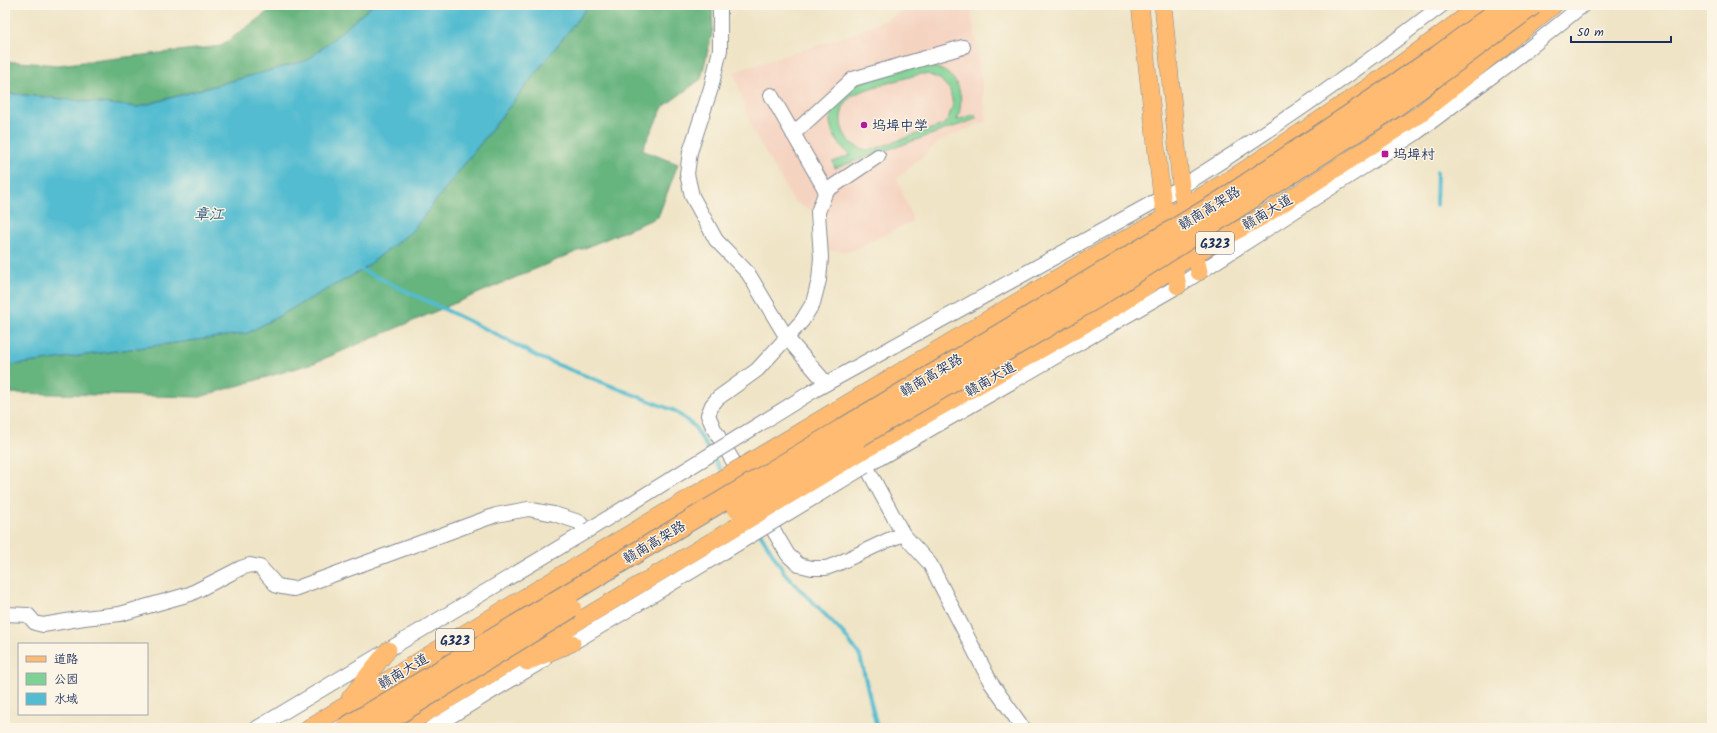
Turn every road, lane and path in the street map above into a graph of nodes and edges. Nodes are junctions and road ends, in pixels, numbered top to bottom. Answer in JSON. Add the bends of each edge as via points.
{"nodes":[{"id":1,"x":720,"y":5,"type":"edge"},
{"id":2,"x":1140,"y":5,"type":"edge"},
{"id":3,"x":1163,"y":5,"type":"edge"},
{"id":4,"x":1442,"y":5,"type":"edge"},
{"id":5,"x":1481,"y":5,"type":"edge"},
{"id":6,"x":1506,"y":5,"type":"edge"},
{"id":7,"x":1533,"y":5,"type":"edge"},
{"id":8,"x":1554,"y":5,"type":"edge"},
{"id":9,"x":1583,"y":5,"type":"edge"},
{"id":10,"x":963,"y":46,"type":"dead end"},
{"id":11,"x":771,"y":95,"type":"dead end"},
{"id":12,"x":793,"y":134,"type":"junction"},
{"id":13,"x":878,"y":156,"type":"dead end"},
{"id":14,"x":1240,"y":173,"type":"junction"},
{"id":15,"x":1181,"y":188,"type":"junction"},
{"id":16,"x":826,"y":191,"type":"junction"},
{"id":17,"x":1162,"y":198,"type":"junction"},
{"id":18,"x":1184,"y":207,"type":"junction"},
{"id":19,"x":1265,"y":215,"type":"junction"},
{"id":20,"x":1166,"y":217,"type":"junction"},
{"id":21,"x":1196,"y":253,"type":"junction"},
{"id":22,"x":1094,"y":256,"type":"junction"},
{"id":23,"x":1174,"y":267,"type":"junction"},
{"id":24,"x":1199,"y":272,"type":"junction"},
{"id":25,"x":1178,"y":286,"type":"junction"},
{"id":26,"x":1120,"y":304,"type":"junction"},
{"id":27,"x":787,"y":338,"type":"junction"},
{"id":28,"x":826,"y":383,"type":"junction"},
{"id":29,"x":862,"y":460,"type":"junction"},
{"id":30,"x":587,"y":531,"type":"junction"},
{"id":31,"x":903,"y":534,"type":"junction"},
{"id":32,"x":632,"y":598,"type":"junction"},
{"id":33,"x":5,"y":614,"type":"edge"},
{"id":34,"x":572,"y":643,"type":"junction"},
{"id":35,"x":388,"y":650,"type":"junction"},
{"id":36,"x":471,"y":686,"type":"junction"},
{"id":37,"x":343,"y":707,"type":"junction"},
{"id":38,"x":257,"y":728,"type":"edge"},
{"id":39,"x":308,"y":728,"type":"edge"},
{"id":40,"x":345,"y":728,"type":"edge"},
{"id":41,"x":374,"y":728,"type":"edge"},
{"id":42,"x":401,"y":728,"type":"edge"},
{"id":43,"x":431,"y":728,"type":"edge"},
{"id":44,"x":1023,"y":728,"type":"edge"}],
"edges":[{"from":1,"to":27,"type":"street","via":[[720,50],[711,88],[690,152],[687,174],[692,196],[716,240],[748,273]]},
{"from":2,"to":17,"type":"main road"},
{"from":3,"to":15,"type":"main road"},
{"from":4,"to":15,"type":"street","via":[[1373,58]]},
{"from":5,"to":14,"type":"main road","via":[[1379,80]]},
{"from":6,"to":40,"type":"highway","name":"赣南高架路","bridge":true,"via":[[1432,59],[1221,201]]},
{"from":7,"to":41,"type":"highway","name":"赣南高架路","bridge":true,"via":[[1396,106],[1096,298],[692,535]]},
{"from":8,"to":19,"type":"main road","name":"赣南大道","number":"G323","via":[[1420,114]]},
{"from":9,"to":24,"type":"street","via":[[1416,133]]},
{"from":10,"to":12,"type":"street","via":[[853,79]]},
{"from":11,"to":12,"type":"street"},
{"from":12,"to":16,"type":"street"},
{"from":13,"to":16,"type":"street"},
{"from":14,"to":18,"type":"main road"},
{"from":14,"to":19,"type":"main road"},
{"from":15,"to":17,"type":"street"},
{"from":15,"to":18,"type":"main road"},
{"from":16,"to":27,"type":"street","via":[[818,212],[821,258],[817,288],[813,303]]},
{"from":17,"to":20,"type":"main road"},
{"from":17,"to":28,"type":"street"},
{"from":18,"to":20,"type":"main road"},
{"from":18,"to":21,"type":"main road"},
{"from":19,"to":21,"type":"main road","name":"赣南大道","number":"G323"},
{"from":20,"to":22,"type":"main road"},
{"from":20,"to":23,"type":"main road"},
{"from":21,"to":23,"type":"main road","name":"赣南大道","number":"G323"},
{"from":21,"to":24,"type":"main road"},
{"from":22,"to":26,"type":"main road"},
{"from":22,"to":37,"type":"main road","name":"赣南大道","number":"G323","bridge":true},
{"from":23,"to":25,"type":"main road"},
{"from":23,"to":26,"type":"main road","name":"赣南大道","number":"G323"},
{"from":24,"to":25,"type":"street"},
{"from":25,"to":29,"type":"street"},
{"from":26,"to":29,"type":"main road","name":"赣南大道","number":"G323"},
{"from":27,"to":28,"type":"street"},
{"from":27,"to":31,"type":"street","via":[[756,370],[718,398],[708,415],[788,555],[800,565],[826,568]]},
{"from":28,"to":30,"type":"street","bridge":true},
{"from":29,"to":31,"type":"street"},
{"from":29,"to":32,"type":"main road","name":"赣南大道","bridge":true},
{"from":30,"to":33,"type":"street","via":[[579,522],[528,509],[496,515],[294,589],[277,586],[260,567],[250,565],[190,594],[120,614],[43,625],[35,623],[28,616]]},
{"from":30,"to":35,"type":"street"},
{"from":31,"to":44,"type":"street","via":[[930,564],[991,683]]},
{"from":32,"to":34,"type":"street"},
{"from":32,"to":36,"type":"main road"},
{"from":34,"to":36,"type":"main road"},
{"from":34,"to":43,"type":"street"},
{"from":35,"to":37,"type":"main road"},
{"from":35,"to":38,"type":"street"},
{"from":36,"to":42,"type":"main road"},
{"from":37,"to":39,"type":"main road","name":"赣南大道","number":"G323"}]}
